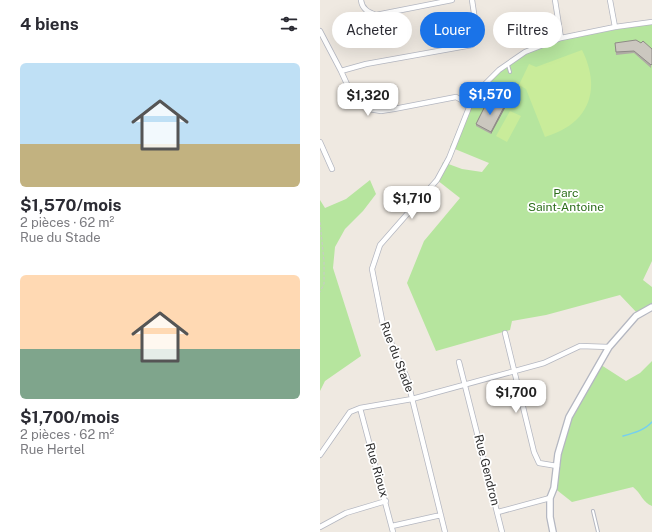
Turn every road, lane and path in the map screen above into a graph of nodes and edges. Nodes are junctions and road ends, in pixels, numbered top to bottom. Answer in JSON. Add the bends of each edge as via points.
{"nodes":[{"id":1,"x":361,"y":0,"type":"edge"},
{"id":2,"x":452,"y":0,"type":"edge"},
{"id":3,"x":472,"y":0,"type":"edge"},
{"id":4,"x":555,"y":0,"type":"edge"},
{"id":5,"x":610,"y":0,"type":"edge"},
{"id":6,"x":557,"y":12,"type":"edge"},
{"id":7,"x":652,"y":22,"type":"edge"},
{"id":8,"x":615,"y":27,"type":"junction"},
{"id":9,"x":320,"y":31,"type":"edge"},
{"id":10,"x":562,"y":38,"type":"edge"},
{"id":11,"x":535,"y":48,"type":"edge"},
{"id":12,"x":508,"y":64,"type":"junction"},
{"id":13,"x":341,"y":71,"type":"junction"},
{"id":14,"x":510,"y":72,"type":"dead end"},
{"id":15,"x":482,"y":87,"type":"junction"},
{"id":16,"x":491,"y":91,"type":"dead end"},
{"id":17,"x":470,"y":105,"type":"junction"},
{"id":18,"x":320,"y":142,"type":"edge"},
{"id":19,"x":332,"y":169,"type":"dead end"},
{"id":20,"x":320,"y":222,"type":"edge"},
{"id":21,"x":320,"y":292,"type":"edge"},
{"id":22,"x":652,"y":307,"type":"edge"},
{"id":23,"x":505,"y":333,"type":"dead end"},
{"id":24,"x":610,"y":347,"type":"junction"},
{"id":25,"x":459,"y":362,"type":"dead end"},
{"id":26,"x":514,"y":371,"type":"junction"},
{"id":27,"x":465,"y":385,"type":"junction"},
{"id":28,"x":412,"y":399,"type":"junction"},
{"id":29,"x":360,"y":408,"type":"junction"},
{"id":30,"x":320,"y":455,"type":"edge"},
{"id":31,"x":557,"y":466,"type":"junction"},
{"id":32,"x":550,"y":498,"type":"junction"},
{"id":33,"x":386,"y":501,"type":"junction"},
{"id":34,"x":593,"y":511,"type":"dead end"},
{"id":35,"x":498,"y":512,"type":"junction"},
{"id":36,"x":441,"y":515,"type":"junction"},
{"id":37,"x":392,"y":526,"type":"junction"},
{"id":38,"x":320,"y":527,"type":"edge"},
{"id":39,"x":393,"y":532,"type":"edge"},
{"id":40,"x":445,"y":532,"type":"edge"},
{"id":41,"x":502,"y":532,"type":"edge"},
{"id":42,"x":553,"y":532,"type":"edge"},
{"id":43,"x":598,"y":532,"type":"edge"}],
"edges":[{"from":1,"to":2,"type":"street","via":[[362,6],[376,15]]},
{"from":3,"to":13,"type":"street","via":[[477,40],[472,45]]},
{"from":4,"to":6,"type":"street"},
{"from":5,"to":8,"type":"street"},
{"from":7,"to":8,"type":"street","name":"Rue du Stade"},
{"from":8,"to":10,"type":"street","name":"Rue du Stade"},
{"from":9,"to":13,"type":"street"},
{"from":11,"to":12,"type":"street","name":"Rue du Stade"},
{"from":12,"to":14,"type":"lane"},
{"from":12,"to":15,"type":"street","name":"Rue du Stade"},
{"from":13,"to":17,"type":"street","via":[[357,102],[369,109],[380,111],[456,97]]},
{"from":15,"to":16,"type":"lane"},
{"from":15,"to":17,"type":"street","name":"Rue du Stade"},
{"from":17,"to":28,"type":"street","name":"Rue du Stade","via":[[449,158],[437,180],[380,245],[372,269],[383,325],[407,378]]},
{"from":18,"to":19,"type":"street"},
{"from":20,"to":21,"type":"path","via":[[324,284]]},
{"from":22,"to":24,"type":"street","via":[[636,316]]},
{"from":23,"to":26,"type":"street"},
{"from":24,"to":26,"type":"street","via":[[580,346],[544,363]]},
{"from":24,"to":31,"type":"street","via":[[569,417]]},
{"from":25,"to":27,"type":"street","name":"Rue Gendron"},
{"from":26,"to":27,"type":"street"},
{"from":26,"to":31,"type":"street","via":[[539,464]]},
{"from":27,"to":28,"type":"street"},
{"from":27,"to":35,"type":"street","name":"Rue Gendron"},
{"from":28,"to":29,"type":"street"},
{"from":28,"to":36,"type":"street","name":"Rue du Stade"},
{"from":29,"to":30,"type":"street","via":[[350,412]]},
{"from":29,"to":33,"type":"street","name":"Rue Rioux"},
{"from":31,"to":32,"type":"street"},
{"from":32,"to":35,"type":"street"},
{"from":32,"to":42,"type":"street"},
{"from":33,"to":37,"type":"street","name":"Rue Rioux"},
{"from":33,"to":38,"type":"street","via":[[346,513]]},
{"from":34,"to":43,"type":"lane"},
{"from":35,"to":41,"type":"street","name":"Rue Gendron"},
{"from":36,"to":37,"type":"street"},
{"from":36,"to":40,"type":"street","name":"Rue du Stade"},
{"from":37,"to":39,"type":"street","name":"Rue Rioux"}]}
